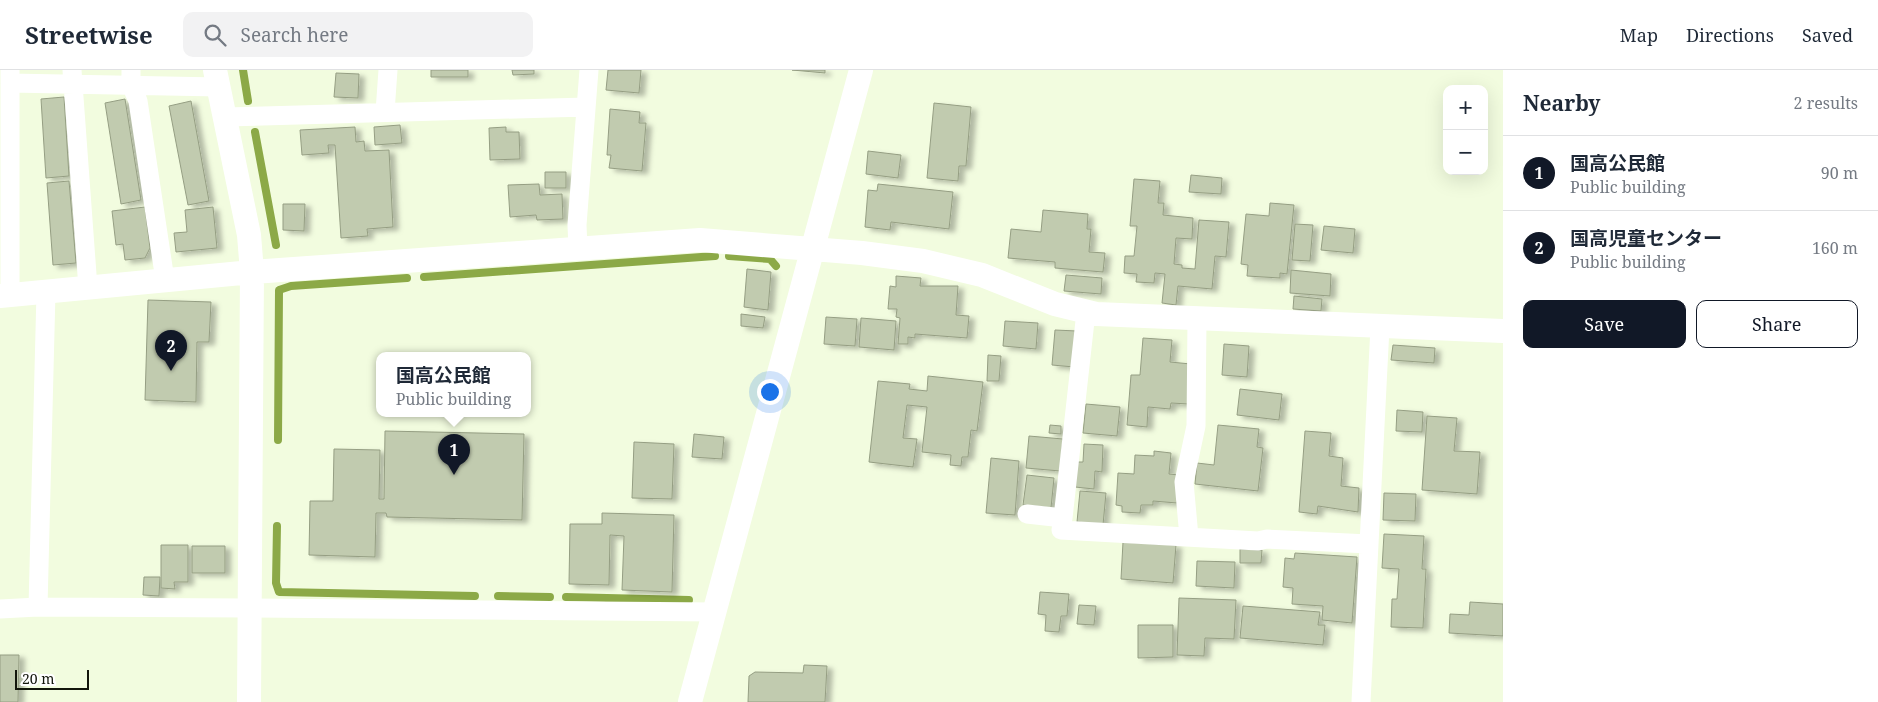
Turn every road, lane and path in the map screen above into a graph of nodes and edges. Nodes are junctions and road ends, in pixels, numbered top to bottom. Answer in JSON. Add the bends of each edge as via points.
{"nodes":[{"id":1,"x":388,"y":70,"type":"edge"},
{"id":2,"x":589,"y":70,"type":"edge"},
{"id":3,"x":861,"y":70,"type":"edge"},
{"id":4,"x":10,"y":76,"type":"edge"},
{"id":5,"x":72,"y":77,"type":"edge"},
{"id":6,"x":131,"y":78,"type":"edge"},
{"id":7,"x":217,"y":79,"type":"edge"},
{"id":8,"x":586,"y":106,"type":"junction"},
{"id":9,"x":385,"y":112,"type":"junction"},
{"id":10,"x":226,"y":117,"type":"junction"},
{"id":11,"x":812,"y":248,"type":"junction"},
{"id":12,"x":578,"y":249,"type":"junction"},
{"id":13,"x":252,"y":272,"type":"junction"},
{"id":14,"x":165,"y":280,"type":"junction"},
{"id":15,"x":88,"y":288,"type":"junction"},
{"id":16,"x":46,"y":292,"type":"junction"},
{"id":17,"x":5,"y":296,"type":"edge"},
{"id":18,"x":1086,"y":312,"type":"junction"},
{"id":19,"x":1197,"y":319,"type":"junction"},
{"id":20,"x":1380,"y":328,"type":"junction"},
{"id":21,"x":1503,"y":331,"type":"edge"},
{"id":22,"x":1027,"y":514,"type":"dead end"},
{"id":23,"x":1062,"y":518,"type":"junction"},
{"id":24,"x":1188,"y":537,"type":"junction"},
{"id":25,"x":1369,"y":544,"type":"junction"},
{"id":26,"x":38,"y":607,"type":"junction"},
{"id":27,"x":250,"y":608,"type":"junction"},
{"id":28,"x":0,"y":609,"type":"edge"},
{"id":29,"x":716,"y":612,"type":"junction"},
{"id":30,"x":249,"y":702,"type":"edge"},
{"id":31,"x":690,"y":702,"type":"edge"},
{"id":32,"x":1361,"y":702,"type":"edge"}],
"edges":[{"from":1,"to":9,"type":"street"},
{"from":2,"to":8,"type":"street"},
{"from":3,"to":11,"type":"street"},
{"from":4,"to":5,"type":"street"},
{"from":4,"to":17,"type":"street"},
{"from":5,"to":6,"type":"street"},
{"from":5,"to":15,"type":"street"},
{"from":6,"to":7,"type":"street"},
{"from":6,"to":14,"type":"street","via":[[138,101]]},
{"from":7,"to":10,"type":"street"},
{"from":8,"to":9,"type":"street"},
{"from":8,"to":12,"type":"street"},
{"from":9,"to":10,"type":"street"},
{"from":10,"to":13,"type":"street","via":[[249,234]]},
{"from":11,"to":12,"type":"street","via":[[700,240]]},
{"from":11,"to":18,"type":"street","via":[[950,266],[1001,280],[1055,304]]},
{"from":11,"to":29,"type":"street"},
{"from":12,"to":13,"type":"street"},
{"from":13,"to":14,"type":"street"},
{"from":13,"to":27,"type":"street"},
{"from":14,"to":15,"type":"street"},
{"from":15,"to":16,"type":"street"},
{"from":16,"to":17,"type":"street"},
{"from":16,"to":26,"type":"street"},
{"from":18,"to":19,"type":"street"},
{"from":18,"to":23,"type":"street"},
{"from":19,"to":20,"type":"street"},
{"from":19,"to":24,"type":"street","via":[[1196,426],[1184,482]]},
{"from":20,"to":21,"type":"street"},
{"from":20,"to":25,"type":"street"},
{"from":22,"to":23,"type":"street"},
{"from":23,"to":24,"type":"street","via":[[1061,530]]},
{"from":24,"to":25,"type":"street"},
{"from":25,"to":32,"type":"street"},
{"from":26,"to":27,"type":"street"},
{"from":26,"to":28,"type":"street"},
{"from":27,"to":29,"type":"street"},
{"from":27,"to":30,"type":"street"},
{"from":29,"to":31,"type":"street"}]}
